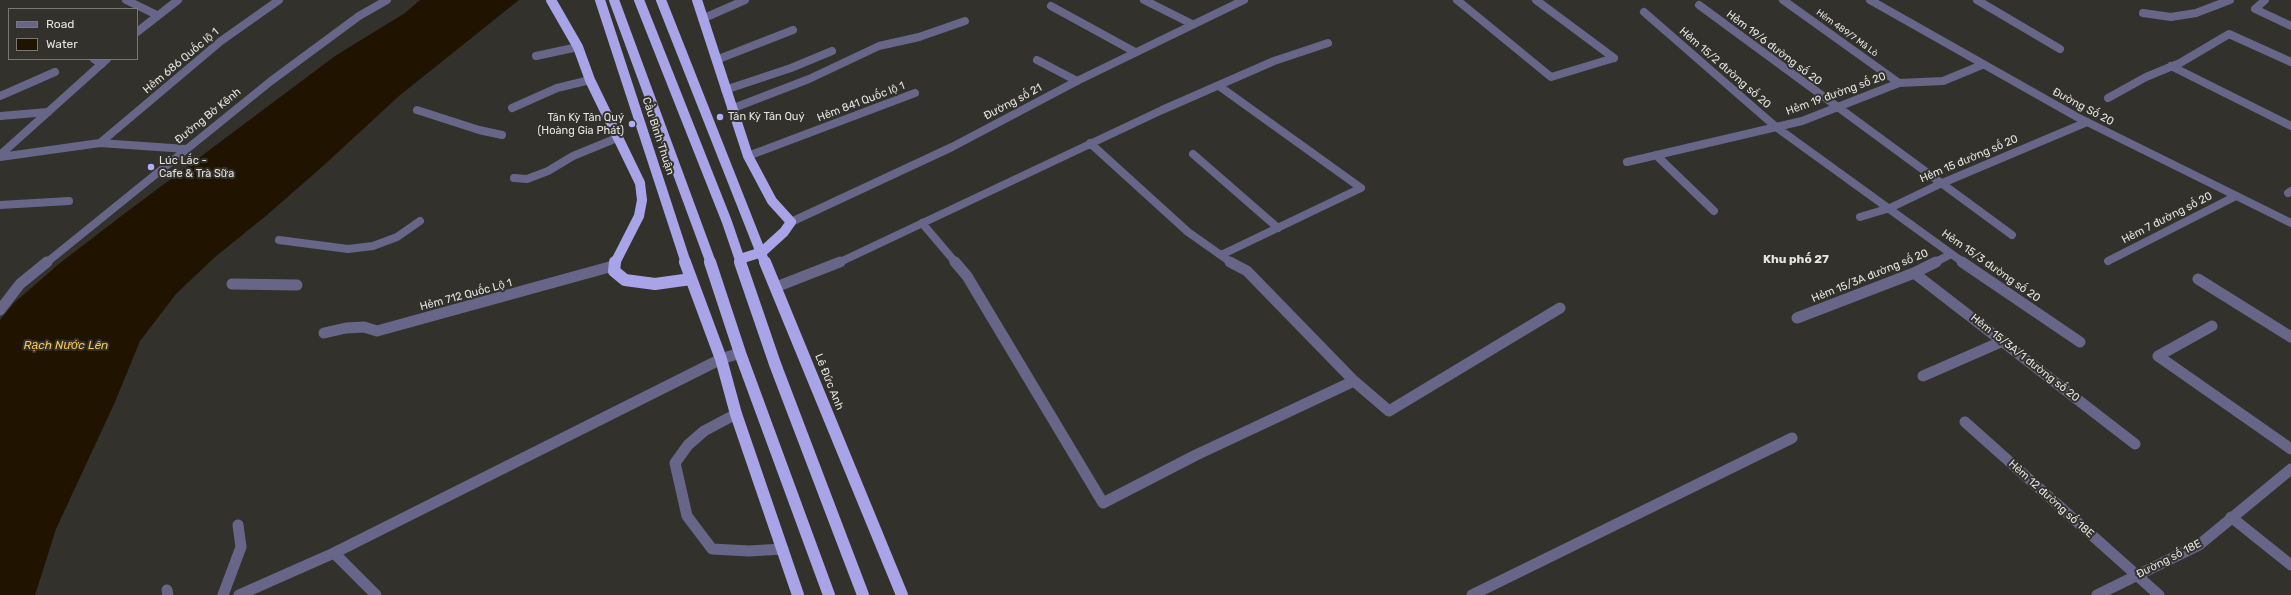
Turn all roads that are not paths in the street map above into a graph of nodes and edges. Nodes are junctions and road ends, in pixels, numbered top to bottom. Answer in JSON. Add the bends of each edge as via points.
{"nodes":[{"id":1,"x":126,"y":0,"type":"edge"},
{"id":2,"x":178,"y":0,"type":"edge"},
{"id":3,"x":279,"y":0,"type":"edge"},
{"id":4,"x":387,"y":0,"type":"edge"},
{"id":5,"x":551,"y":0,"type":"edge"},
{"id":6,"x":600,"y":0,"type":"edge"},
{"id":7,"x":614,"y":0,"type":"edge"},
{"id":8,"x":638,"y":0,"type":"edge"},
{"id":9,"x":661,"y":0,"type":"edge"},
{"id":10,"x":745,"y":0,"type":"edge"},
{"id":11,"x":1144,"y":0,"type":"edge"},
{"id":12,"x":1244,"y":0,"type":"edge"},
{"id":13,"x":1457,"y":0,"type":"edge"},
{"id":14,"x":1536,"y":0,"type":"edge"},
{"id":15,"x":1783,"y":0,"type":"edge"},
{"id":16,"x":1870,"y":0,"type":"edge"},
{"id":17,"x":1977,"y":0,"type":"edge"},
{"id":18,"x":2230,"y":0,"type":"edge"},
{"id":19,"x":2265,"y":0,"type":"edge"},
{"id":20,"x":698,"y":1,"type":"edge"},
{"id":21,"x":1051,"y":6,"type":"dead end"},
{"id":22,"x":1699,"y":6,"type":"dead end"},
{"id":23,"x":1644,"y":12,"type":"dead end"},
{"id":24,"x":2144,"y":13,"type":"dead end"},
{"id":25,"x":157,"y":15,"type":"junction"},
{"id":26,"x":702,"y":19,"type":"junction"},
{"id":27,"x":965,"y":21,"type":"dead end"},
{"id":28,"x":1192,"y":24,"type":"junction"},
{"id":29,"x":2291,"y":26,"type":"edge"},
{"id":30,"x":793,"y":30,"type":"dead end"},
{"id":31,"x":138,"y":31,"type":"edge"},
{"id":32,"x":1328,"y":43,"type":"dead end"},
{"id":33,"x":578,"y":47,"type":"junction"},
{"id":34,"x":2060,"y":49,"type":"dead end"},
{"id":35,"x":832,"y":51,"type":"dead end"},
{"id":36,"x":1135,"y":52,"type":"junction"},
{"id":37,"x":536,"y":56,"type":"dead end"},
{"id":38,"x":716,"y":60,"type":"junction"},
{"id":39,"x":1037,"y":60,"type":"dead end"},
{"id":40,"x":105,"y":61,"type":"edge"},
{"id":41,"x":2291,"y":62,"type":"edge"},
{"id":42,"x":1982,"y":65,"type":"junction"},
{"id":43,"x":2171,"y":66,"type":"junction"},
{"id":44,"x":55,"y":72,"type":"dead end"},
{"id":45,"x":590,"y":80,"type":"junction"},
{"id":46,"x":1077,"y":81,"type":"junction"},
{"id":47,"x":1899,"y":83,"type":"junction"},
{"id":48,"x":1219,"y":86,"type":"junction"},
{"id":49,"x":725,"y":90,"type":"junction"},
{"id":50,"x":915,"y":93,"type":"dead end"},
{"id":51,"x":0,"y":96,"type":"edge"},
{"id":52,"x":2108,"y":98,"type":"dead end"},
{"id":53,"x":512,"y":108,"type":"dead end"},
{"id":54,"x":1836,"y":108,"type":"junction"},
{"id":55,"x":731,"y":109,"type":"junction"},
{"id":56,"x":417,"y":110,"type":"dead end"},
{"id":57,"x":48,"y":112,"type":"junction"},
{"id":58,"x":0,"y":116,"type":"edge"},
{"id":59,"x":2087,"y":122,"type":"junction"},
{"id":60,"x":2291,"y":126,"type":"edge"},
{"id":61,"x":1776,"y":127,"type":"junction"},
{"id":62,"x":502,"y":135,"type":"dead end"},
{"id":63,"x":617,"y":138,"type":"junction"},
{"id":64,"x":100,"y":142,"type":"junction"},
{"id":65,"x":1090,"y":143,"type":"junction"},
{"id":66,"x":186,"y":149,"type":"junction"},
{"id":67,"x":1193,"y":154,"type":"dead end"},
{"id":68,"x":1656,"y":155,"type":"junction"},
{"id":69,"x":0,"y":156,"type":"edge"},
{"id":70,"x":748,"y":156,"type":"junction"},
{"id":71,"x":1627,"y":162,"type":"dead end"},
{"id":72,"x":514,"y":178,"type":"dead end"},
{"id":73,"x":1940,"y":184,"type":"junction"},
{"id":74,"x":2236,"y":196,"type":"junction"},
{"id":75,"x":69,"y":202,"type":"dead end"},
{"id":76,"x":0,"y":205,"type":"edge"},
{"id":77,"x":1890,"y":208,"type":"junction"},
{"id":78,"x":1714,"y":212,"type":"dead end"},
{"id":79,"x":1860,"y":217,"type":"dead end"},
{"id":80,"x":420,"y":221,"type":"dead end"},
{"id":81,"x":791,"y":222,"type":"junction"},
{"id":82,"x":922,"y":223,"type":"junction"},
{"id":83,"x":2291,"y":223,"type":"edge"},
{"id":84,"x":1278,"y":228,"type":"junction"},
{"id":85,"x":2012,"y":235,"type":"dead end"},
{"id":86,"x":279,"y":240,"type":"dead end"},
{"id":87,"x":762,"y":252,"type":"junction"},
{"id":88,"x":1951,"y":254,"type":"junction"},
{"id":89,"x":1221,"y":256,"type":"junction"},
{"id":90,"x":740,"y":259,"type":"junction"},
{"id":91,"x":2108,"y":262,"type":"dead end"},
{"id":92,"x":613,"y":266,"type":"junction"},
{"id":93,"x":1914,"y":273,"type":"junction"},
{"id":94,"x":691,"y":279,"type":"junction"},
{"id":95,"x":2198,"y":279,"type":"dead end"},
{"id":96,"x":232,"y":284,"type":"dead end"},
{"id":97,"x":297,"y":285,"type":"dead end"},
{"id":98,"x":776,"y":287,"type":"junction"},
{"id":99,"x":1560,"y":308,"type":"dead end"},
{"id":100,"x":0,"y":310,"type":"edge"},
{"id":101,"x":1797,"y":318,"type":"dead end"},
{"id":102,"x":2212,"y":326,"type":"dead end"},
{"id":103,"x":324,"y":334,"type":"dead end"},
{"id":104,"x":2291,"y":337,"type":"edge"},
{"id":105,"x":2003,"y":341,"type":"junction"},
{"id":106,"x":2080,"y":342,"type":"dead end"},
{"id":107,"x":740,"y":353,"type":"junction"},
{"id":108,"x":721,"y":359,"type":"junction"},
{"id":109,"x":1923,"y":376,"type":"dead end"},
{"id":110,"x":1354,"y":381,"type":"junction"},
{"id":111,"x":736,"y":414,"type":"junction"},
{"id":112,"x":1965,"y":422,"type":"dead end"},
{"id":113,"x":1792,"y":438,"type":"dead end"},
{"id":114,"x":2135,"y":444,"type":"dead end"},
{"id":115,"x":2291,"y":449,"type":"edge"},
{"id":116,"x":2291,"y":470,"type":"edge"},
{"id":117,"x":2231,"y":517,"type":"junction"},
{"id":118,"x":238,"y":525,"type":"dead end"},
{"id":119,"x":783,"y":549,"type":"junction"},
{"id":120,"x":334,"y":552,"type":"junction"},
{"id":121,"x":2291,"y":565,"type":"edge"},
{"id":122,"x":2136,"y":575,"type":"junction"},
{"id":123,"x":223,"y":595,"type":"edge"},
{"id":124,"x":239,"y":595,"type":"edge"},
{"id":125,"x":376,"y":595,"type":"edge"},
{"id":126,"x":798,"y":595,"type":"edge"},
{"id":127,"x":829,"y":595,"type":"edge"},
{"id":128,"x":863,"y":595,"type":"edge"},
{"id":129,"x":902,"y":595,"type":"edge"},
{"id":130,"x":1472,"y":595,"type":"edge"},
{"id":131,"x":2097,"y":595,"type":"edge"},
{"id":132,"x":2159,"y":595,"type":"edge"}],
"edges":[{"from":1,"to":25,"type":"street"},
{"from":2,"to":25,"type":"street"},
{"from":3,"to":64,"type":"street","name":"Hẻm 686 Quốc lộ 1","via":[[221,41]]},
{"from":4,"to":66,"type":"street","name":"Đường Bờ Kênh","via":[[359,16],[270,81]]},
{"from":5,"to":33,"type":"highway"},
{"from":6,"to":94,"type":"highway","name":"Cầu Bình Thuận"},
{"from":7,"to":107,"type":"highway","name":"Cầu Bình Thuận","via":[[700,230]]},
{"from":8,"to":90,"type":"highway"},
{"from":9,"to":87,"type":"highway","name":"Lê Đức Anh"},
{"from":10,"to":26,"type":"street"},
{"from":11,"to":28,"type":"street"},
{"from":12,"to":28,"type":"street","name":"Đường số 21"},
{"from":13,"to":14,"type":"street","via":[[1551,77],[1614,58]]},
{"from":15,"to":47,"type":"street","name":"Hẻm 489/7 Mã Lò"},
{"from":16,"to":42,"type":"street","name":"Đường Số 20"},
{"from":17,"to":34,"type":"street"},
{"from":18,"to":24,"type":"street","via":[[2196,13],[2171,17]]},
{"from":19,"to":29,"type":"street","via":[[2254,10]]},
{"from":20,"to":26,"type":"highway"},
{"from":21,"to":36,"type":"street"},
{"from":22,"to":54,"type":"street","name":"Hẻm 19/6 đường số 20"},
{"from":23,"to":61,"type":"street","name":"Hẻm 15/2 đường số 20"},
{"from":25,"to":31,"type":"street"},
{"from":26,"to":38,"type":"highway"},
{"from":27,"to":55,"type":"street","via":[[919,37],[879,46],[809,79]]},
{"from":28,"to":36,"type":"street","name":"Đường số 21"},
{"from":30,"to":38,"type":"street"},
{"from":32,"to":48,"type":"street","via":[[1274,61]]},
{"from":33,"to":37,"type":"street"},
{"from":33,"to":45,"type":"highway"},
{"from":35,"to":49,"type":"street"},
{"from":36,"to":46,"type":"street","name":"Đường số 21"},
{"from":38,"to":49,"type":"highway"},
{"from":39,"to":46,"type":"street"},
{"from":40,"to":57,"type":"street"},
{"from":41,"to":43,"type":"street","via":[[2229,34],[2209,48]]},
{"from":42,"to":47,"type":"street","name":"Hẻm 19 đường số 20","via":[[1943,81]]},
{"from":42,"to":59,"type":"street","name":"Đường Số 20"},
{"from":43,"to":52,"type":"street"},
{"from":43,"to":60,"type":"street"},
{"from":44,"to":51,"type":"street"},
{"from":45,"to":53,"type":"street","via":[[557,88]]},
{"from":45,"to":63,"type":"highway"},
{"from":46,"to":81,"type":"street","name":"Đường số 21","via":[[952,147]]},
{"from":47,"to":54,"type":"street","name":"Hẻm 19 đường số 20"},
{"from":48,"to":65,"type":"street"},
{"from":48,"to":84,"type":"street","via":[[1361,188]]},
{"from":49,"to":55,"type":"highway"},
{"from":50,"to":70,"type":"street","name":"Hẻm 841 Quốc lộ 1"},
{"from":54,"to":61,"type":"street","name":"Hẻm 19 đường số 20","via":[[1802,121]]},
{"from":54,"to":73,"type":"street","name":"Hẻm 19/6 đường số 20"},
{"from":55,"to":70,"type":"highway"},
{"from":56,"to":62,"type":"street"},
{"from":57,"to":58,"type":"street"},
{"from":57,"to":69,"type":"street"},
{"from":59,"to":73,"type":"street","name":"Hẻm 15 đường số 20"},
{"from":59,"to":74,"type":"street","name":"Đường Số 20"},
{"from":61,"to":68,"type":"street","name":"Hẻm 19 đường số 20"},
{"from":61,"to":77,"type":"street","name":"Hẻm 15/2 đường số 20"},
{"from":63,"to":72,"type":"street","via":[[579,153],[548,171],[527,179]]},
{"from":63,"to":92,"type":"highway","via":[[640,183],[642,200],[633,231]]},
{"from":64,"to":66,"type":"street"},
{"from":64,"to":69,"type":"street"},
{"from":65,"to":82,"type":"street"},
{"from":65,"to":89,"type":"street","via":[[1188,232]]},
{"from":66,"to":100,"type":"street","name":"Đường Bờ Kênh","via":[[20,284]]},
{"from":67,"to":84,"type":"street"},
{"from":68,"to":71,"type":"street","name":"Hẻm 19 đường số 20"},
{"from":68,"to":78,"type":"street"},
{"from":70,"to":81,"type":"highway","via":[[772,201]]},
{"from":73,"to":77,"type":"street","name":"Hẻm 15 đường số 20"},
{"from":73,"to":85,"type":"street","name":"Hẻm 19/6 đường số 20"},
{"from":74,"to":83,"type":"street","name":"Đường Số 20"},
{"from":74,"to":91,"type":"street","name":"Hẻm 7 đường số 20"},
{"from":75,"to":76,"type":"street"},
{"from":77,"to":79,"type":"street","name":"Hẻm 15 đường số 20"},
{"from":77,"to":88,"type":"street","name":"Hẻm 15/3 đường số 20"},
{"from":80,"to":86,"type":"street","via":[[397,237],[373,246],[348,249]]},
{"from":81,"to":87,"type":"highway"},
{"from":82,"to":98,"type":"street","via":[[852,257]]},
{"from":82,"to":110,"type":"street","via":[[967,276],[1103,503],[1196,455]]},
{"from":84,"to":89,"type":"street"},
{"from":87,"to":90,"type":"highway"},
{"from":87,"to":98,"type":"highway","name":"Lê Đức Anh"},
{"from":88,"to":93,"type":"street","name":"Hẻm 15/3A đường số 20"},
{"from":88,"to":106,"type":"street","name":"Hẻm 15/3 đường số 20"},
{"from":89,"to":110,"type":"street","via":[[1247,271]]},
{"from":90,"to":128,"type":"highway","via":[[775,364]]},
{"from":92,"to":94,"type":"highway","via":[[618,276],[639,283],[655,284]]},
{"from":92,"to":103,"type":"street","name":"Hẻm 712 Quốc Lộ 1","via":[[377,331],[364,327],[346,328]]},
{"from":93,"to":101,"type":"street","name":"Hẻm 15/3A đường số 20"},
{"from":93,"to":105,"type":"street","name":"Hẻm 15/3A/1 đường số 20"},
{"from":94,"to":108,"type":"highway"},
{"from":95,"to":104,"type":"street"},
{"from":96,"to":97,"type":"street"},
{"from":98,"to":129,"type":"highway","name":"Lê Đức Anh"},
{"from":99,"to":110,"type":"street","via":[[1389,411]]},
{"from":102,"to":115,"type":"street","via":[[2158,356]]},
{"from":105,"to":109,"type":"street"},
{"from":105,"to":114,"type":"street","name":"Hẻm 15/3A/1 đường số 20"},
{"from":107,"to":108,"type":"street"},
{"from":107,"to":127,"type":"highway"},
{"from":108,"to":111,"type":"highway"},
{"from":108,"to":120,"type":"street"},
{"from":111,"to":119,"type":"highway"},
{"from":111,"to":119,"type":"street","via":[[704,431],[688,445],[675,463],[687,516],[712,549]]},
{"from":112,"to":122,"type":"street","name":"Hẻm 12 đường số 18E"},
{"from":113,"to":130,"type":"street"},
{"from":116,"to":117,"type":"street","name":"Đường số 18E"},
{"from":117,"to":121,"type":"street"},
{"from":117,"to":122,"type":"street","name":"Đường số 18E","via":[[2199,545]]},
{"from":118,"to":123,"type":"street","via":[[241,547]]},
{"from":119,"to":126,"type":"highway"},
{"from":120,"to":124,"type":"street"},
{"from":120,"to":125,"type":"street"},
{"from":122,"to":131,"type":"street","name":"Đường số 18E"},
{"from":122,"to":132,"type":"street","name":"Hẻm 12 đường số 18E"}]}
